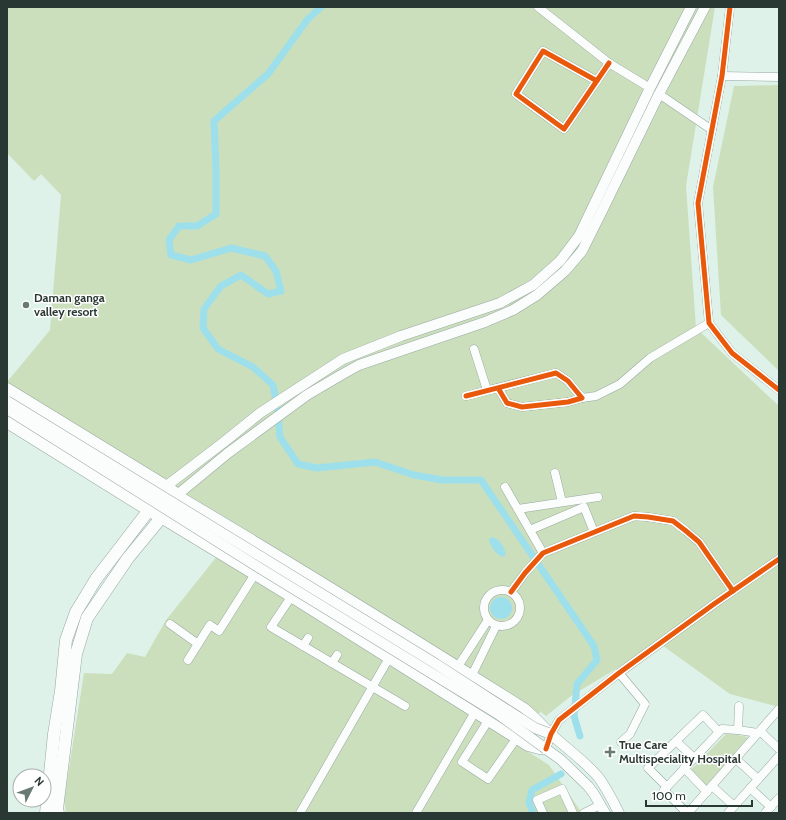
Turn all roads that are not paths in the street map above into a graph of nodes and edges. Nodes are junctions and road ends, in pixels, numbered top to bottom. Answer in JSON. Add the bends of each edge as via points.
{"nodes":[{"id":1,"x":538,"y":7,"type":"edge"},
{"id":2,"x":691,"y":7,"type":"edge"},
{"id":3,"x":705,"y":7,"type":"edge"},
{"id":4,"x":730,"y":7,"type":"edge"},
{"id":5,"x":610,"y":63,"type":"junction"},
{"id":6,"x":722,"y":76,"type":"junction"},
{"id":7,"x":779,"y":77,"type":"edge"},
{"id":8,"x":597,"y":81,"type":"junction"},
{"id":9,"x":650,"y":88,"type":"junction"},
{"id":10,"x":659,"y":94,"type":"junction"},
{"id":11,"x":712,"y":130,"type":"junction"},
{"id":12,"x":709,"y":323,"type":"junction"},
{"id":13,"x":474,"y":349,"type":"dead end"},
{"id":14,"x":498,"y":388,"type":"junction"},
{"id":15,"x":7,"y":389,"type":"edge"},
{"id":16,"x":487,"y":390,"type":"junction"},
{"id":17,"x":779,"y":390,"type":"edge"},
{"id":18,"x":466,"y":396,"type":"dead end"},
{"id":19,"x":582,"y":398,"type":"junction"},
{"id":20,"x":7,"y":401,"type":"edge"},
{"id":21,"x":7,"y":409,"type":"edge"},
{"id":22,"x":7,"y":422,"type":"edge"},
{"id":23,"x":556,"y":472,"type":"dead end"},
{"id":24,"x":167,"y":487,"type":"junction"},
{"id":25,"x":505,"y":487,"type":"dead end"},
{"id":26,"x":179,"y":496,"type":"junction"},
{"id":27,"x":598,"y":497,"type":"dead end"},
{"id":28,"x":562,"y":502,"type":"junction"},
{"id":29,"x":582,"y":503,"type":"junction"},
{"id":30,"x":518,"y":509,"type":"junction"},
{"id":31,"x":149,"y":510,"type":"junction"},
{"id":32,"x":161,"y":518,"type":"junction"},
{"id":33,"x":530,"y":530,"type":"junction"},
{"id":34,"x":594,"y":532,"type":"junction"},
{"id":35,"x":543,"y":553,"type":"junction"},
{"id":36,"x":779,"y":559,"type":"edge"},
{"id":37,"x":255,"y":574,"type":"junction"},
{"id":38,"x":733,"y":591,"type":"junction"},
{"id":39,"x":512,"y":592,"type":"junction"},
{"id":40,"x":291,"y":597,"type":"junction"},
{"id":41,"x":488,"y":620,"type":"junction"},
{"id":42,"x":170,"y":624,"type":"dead end"},
{"id":43,"x":496,"y":626,"type":"junction"},
{"id":44,"x":308,"y":638,"type":"dead end"},
{"id":45,"x":198,"y":644,"type":"junction"},
{"id":46,"x":303,"y":646,"type":"junction"},
{"id":47,"x":337,"y":655,"type":"dead end"},
{"id":48,"x":389,"y":658,"type":"junction"},
{"id":49,"x":188,"y":660,"type":"dead end"},
{"id":50,"x":332,"y":663,"type":"junction"},
{"id":51,"x":458,"y":667,"type":"junction"},
{"id":52,"x":619,"y":673,"type":"junction"},
{"id":53,"x":471,"y":675,"type":"junction"},
{"id":54,"x":372,"y":686,"type":"junction"},
{"id":55,"x":441,"y":691,"type":"junction"},
{"id":56,"x":454,"y":699,"type":"junction"},
{"id":57,"x":406,"y":706,"type":"dead end"},
{"id":58,"x":739,"y":706,"type":"dead end"},
{"id":59,"x":779,"y":709,"type":"edge"},
{"id":60,"x":475,"y":712,"type":"junction"},
{"id":61,"x":488,"y":721,"type":"junction"},
{"id":62,"x":738,"y":730,"type":"junction"},
{"id":63,"x":719,"y":732,"type":"junction"},
{"id":64,"x":759,"y":732,"type":"junction"},
{"id":65,"x":551,"y":734,"type":"junction"},
{"id":66,"x":516,"y":739,"type":"junction"},
{"id":67,"x":676,"y":741,"type":"junction"},
{"id":68,"x":621,"y":742,"type":"dead end"},
{"id":69,"x":546,"y":749,"type":"junction"},
{"id":70,"x":779,"y":750,"type":"edge"},
{"id":71,"x":779,"y":756,"type":"edge"},
{"id":72,"x":694,"y":758,"type":"junction"},
{"id":73,"x":736,"y":759,"type":"junction"},
{"id":74,"x":776,"y":765,"type":"edge"},
{"id":75,"x":684,"y":768,"type":"junction"},
{"id":76,"x":758,"y":779,"type":"junction"},
{"id":77,"x":667,"y":787,"type":"junction"},
{"id":78,"x":750,"y":788,"type":"junction"},
{"id":79,"x":709,"y":789,"type":"junction"},
{"id":80,"x":779,"y":798,"type":"edge"},
{"id":81,"x":734,"y":806,"type":"junction"},
{"id":82,"x":603,"y":809,"type":"edge"},
{"id":83,"x":768,"y":810,"type":"edge"},
{"id":84,"x":46,"y":813,"type":"edge"},
{"id":85,"x":58,"y":813,"type":"edge"},
{"id":86,"x":300,"y":813,"type":"edge"},
{"id":87,"x":416,"y":813,"type":"edge"},
{"id":88,"x":543,"y":813,"type":"edge"},
{"id":89,"x":572,"y":813,"type":"edge"},
{"id":90,"x":584,"y":813,"type":"edge"},
{"id":91,"x":619,"y":813,"type":"edge"},
{"id":92,"x":688,"y":813,"type":"edge"},
{"id":93,"x":728,"y":813,"type":"edge"}],
"edges":[{"from":1,"to":5,"type":"street"},
{"from":2,"to":9,"type":"main road"},
{"from":3,"to":10,"type":"main road"},
{"from":4,"to":6,"type":"street"},
{"from":5,"to":8,"type":"street"},
{"from":5,"to":9,"type":"street"},
{"from":6,"to":7,"type":"street"},
{"from":6,"to":11,"type":"street"},
{"from":8,"to":8,"type":"street","via":[[564,130],[516,94],[543,51]]},
{"from":9,"to":24,"type":"main road","via":[[579,236],[560,261],[533,285],[500,303],[401,336],[343,359],[260,413]]},
{"from":10,"to":11,"type":"street"},
{"from":10,"to":26,"type":"main road","via":[[582,251],[537,295],[513,310],[485,322],[359,365],[307,395],[264,426],[228,453]]},
{"from":11,"to":12,"type":"street","via":[[698,203]]},
{"from":12,"to":17,"type":"street","via":[[732,353]]},
{"from":12,"to":19,"type":"street","via":[[650,358],[620,384],[596,396]]},
{"from":13,"to":16,"type":"street"},
{"from":14,"to":16,"type":"street"},
{"from":14,"to":19,"type":"street","via":[[507,403],[522,407]]},
{"from":14,"to":19,"type":"street","via":[[556,373],[568,381]]},
{"from":15,"to":24,"type":"highway"},
{"from":16,"to":18,"type":"street"},
{"from":20,"to":65,"type":"main road","bridge":true,"via":[[436,664],[535,728]]},
{"from":21,"to":69,"type":"main road","bridge":true,"via":[[498,714]]},
{"from":22,"to":31,"type":"highway"},
{"from":23,"to":28,"type":"street"},
{"from":24,"to":26,"type":"highway"},
{"from":24,"to":31,"type":"highway"},
{"from":25,"to":30,"type":"street"},
{"from":26,"to":32,"type":"highway"},
{"from":26,"to":51,"type":"main road"},
{"from":27,"to":29,"type":"street"},
{"from":28,"to":29,"type":"street"},
{"from":28,"to":30,"type":"street"},
{"from":29,"to":33,"type":"street"},
{"from":29,"to":34,"type":"street"},
{"from":30,"to":33,"type":"street"},
{"from":31,"to":32,"type":"highway"},
{"from":31,"to":84,"type":"highway","via":[[96,579],[76,612],[66,640]]},
{"from":32,"to":37,"type":"main road"},
{"from":32,"to":85,"type":"highway","via":[[128,558],[87,618],[76,654]]},
{"from":33,"to":35,"type":"street"},
{"from":34,"to":35,"type":"street"},
{"from":34,"to":38,"type":"street","via":[[634,516],[673,522],[699,542]]},
{"from":35,"to":39,"type":"street"},
{"from":36,"to":38,"type":"street"},
{"from":37,"to":40,"type":"main road"},
{"from":37,"to":45,"type":"street","via":[[219,631],[210,625]]},
{"from":38,"to":52,"type":"street"},
{"from":39,"to":41,"type":"street","via":[[500,590],[489,595],[484,606]]},
{"from":39,"to":43,"type":"street","via":[[521,607],[518,619],[508,626]]},
{"from":40,"to":46,"type":"street","via":[[271,628]]},
{"from":40,"to":48,"type":"main road"},
{"from":41,"to":43,"type":"street"},
{"from":41,"to":51,"type":"street"},
{"from":42,"to":45,"type":"street"},
{"from":43,"to":53,"type":"street"},
{"from":44,"to":46,"type":"street"},
{"from":45,"to":49,"type":"street"},
{"from":46,"to":50,"type":"street"},
{"from":47,"to":50,"type":"street"},
{"from":48,"to":54,"type":"street"},
{"from":48,"to":55,"type":"main road"},
{"from":50,"to":54,"type":"street"},
{"from":51,"to":53,"type":"main road"},
{"from":51,"to":55,"type":"street"},
{"from":52,"to":65,"type":"street","via":[[559,720]]},
{"from":52,"to":68,"type":"street","via":[[645,704],[630,734]]},
{"from":53,"to":56,"type":"street"},
{"from":53,"to":65,"type":"main road","via":[[534,715]]},
{"from":54,"to":57,"type":"street"},
{"from":54,"to":86,"type":"street"},
{"from":55,"to":56,"type":"main road"},
{"from":56,"to":60,"type":"main road"},
{"from":58,"to":62,"type":"street"},
{"from":59,"to":64,"type":"street"},
{"from":60,"to":61,"type":"main road"},
{"from":60,"to":87,"type":"street"},
{"from":61,"to":66,"type":"main road"},
{"from":61,"to":66,"type":"street","via":[[462,762],[488,779]]},
{"from":62,"to":63,"type":"street","via":[[722,729]]},
{"from":62,"to":64,"type":"street"},
{"from":63,"to":67,"type":"street","via":[[702,715]]},
{"from":63,"to":72,"type":"street"},
{"from":64,"to":70,"type":"street"},
{"from":64,"to":73,"type":"street"},
{"from":65,"to":69,"type":"street"},
{"from":65,"to":91,"type":"main road","via":[[600,779]]},
{"from":66,"to":69,"type":"main road","via":[[532,747]]},
{"from":67,"to":72,"type":"street"},
{"from":67,"to":77,"type":"street","via":[[648,768]]},
{"from":69,"to":82,"type":"main road","via":[[582,779]]},
{"from":71,"to":74,"type":"street"},
{"from":72,"to":75,"type":"street"},
{"from":73,"to":76,"type":"street"},
{"from":73,"to":79,"type":"street"},
{"from":74,"to":76,"type":"street"},
{"from":75,"to":77,"type":"street"},
{"from":75,"to":79,"type":"street"},
{"from":76,"to":78,"type":"street"},
{"from":77,"to":92,"type":"street","via":[[664,790]]},
{"from":78,"to":81,"type":"street"},
{"from":78,"to":83,"type":"street"},
{"from":79,"to":81,"type":"street"},
{"from":79,"to":92,"type":"street"},
{"from":80,"to":83,"type":"street"},
{"from":81,"to":93,"type":"street"},
{"from":82,"to":90,"type":"street"},
{"from":88,"to":89,"type":"street","via":[[537,800],[562,789]]}]}
